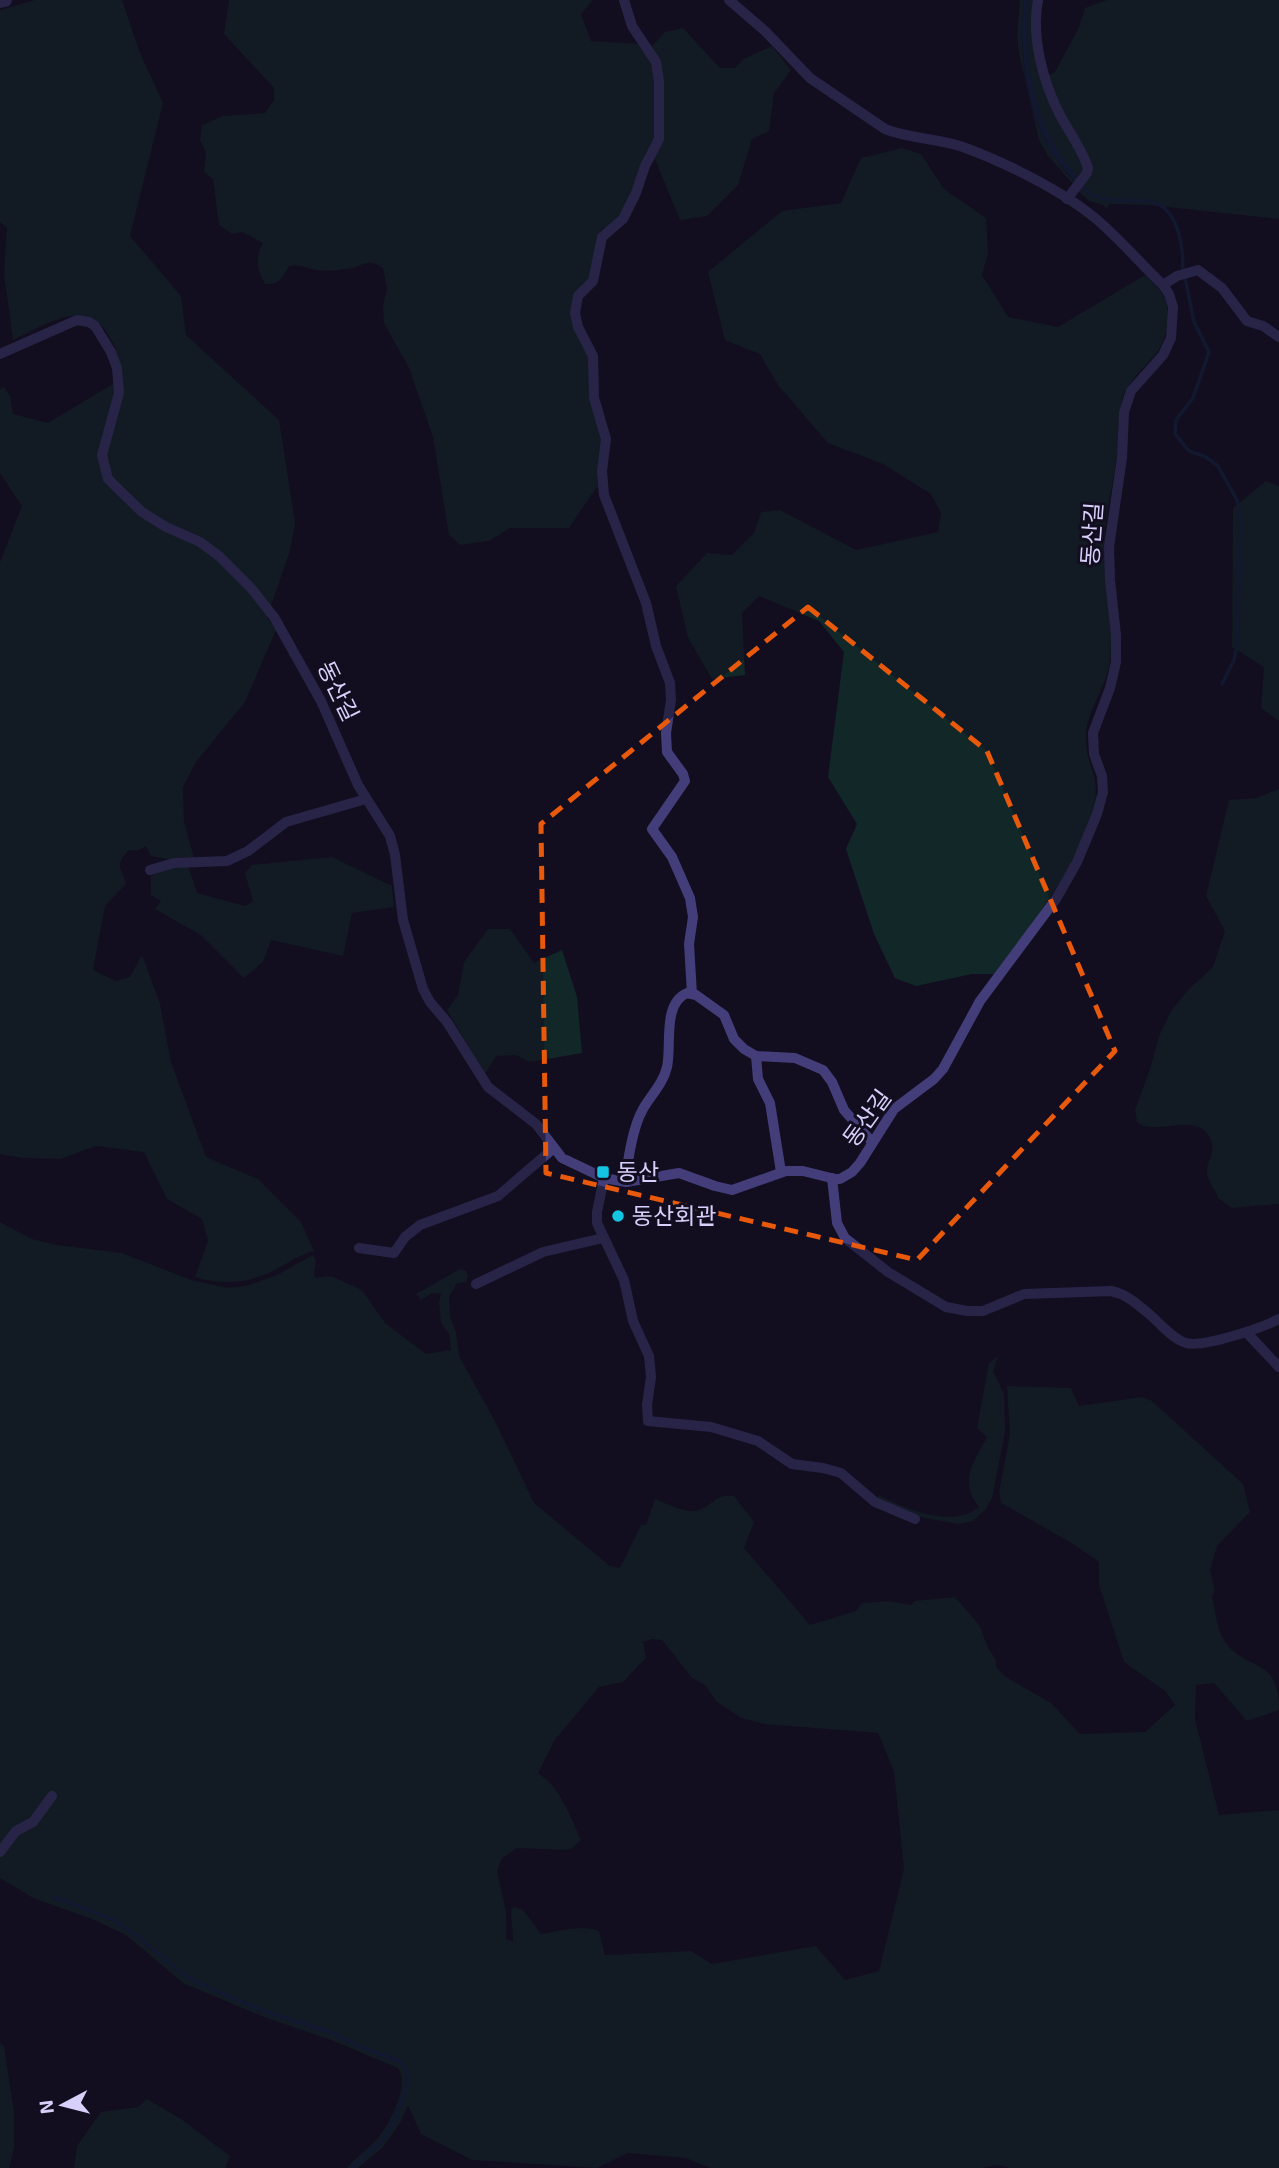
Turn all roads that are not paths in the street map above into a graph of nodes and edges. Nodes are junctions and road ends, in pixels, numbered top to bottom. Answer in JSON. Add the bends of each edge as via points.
{"nodes":[{"id":1,"x":5,"y":0,"type":"edge"},
{"id":2,"x":624,"y":0,"type":"edge"},
{"id":3,"x":729,"y":0,"type":"edge"},
{"id":4,"x":1038,"y":0,"type":"edge"},
{"id":5,"x":0,"y":1,"type":"edge"},
{"id":6,"x":1068,"y":199,"type":"junction"},
{"id":7,"x":1163,"y":285,"type":"junction"},
{"id":8,"x":1279,"y":337,"type":"edge"},
{"id":9,"x":0,"y":354,"type":"edge"},
{"id":10,"x":366,"y":799,"type":"junction"},
{"id":11,"x":150,"y":870,"type":"dead end"},
{"id":12,"x":692,"y":994,"type":"junction"},
{"id":13,"x":756,"y":1056,"type":"junction"},
{"id":14,"x":872,"y":1142,"type":"junction"},
{"id":15,"x":554,"y":1148,"type":"junction"},
{"id":16,"x":781,"y":1172,"type":"junction"},
{"id":17,"x":604,"y":1178,"type":"junction"},
{"id":18,"x":832,"y":1178,"type":"junction"},
{"id":19,"x":626,"y":1182,"type":"junction"},
{"id":20,"x":603,"y":1238,"type":"junction"},
{"id":21,"x":359,"y":1248,"type":"dead end"},
{"id":22,"x":476,"y":1284,"type":"dead end"},
{"id":23,"x":1279,"y":1319,"type":"edge"},
{"id":24,"x":1247,"y":1333,"type":"junction"},
{"id":25,"x":1279,"y":1367,"type":"edge"},
{"id":26,"x":915,"y":1519,"type":"dead end"},
{"id":27,"x":52,"y":1796,"type":"dead end"},
{"id":28,"x":0,"y":1852,"type":"edge"}],
"edges":[{"from":1,"to":5,"type":"street"},
{"from":2,"to":12,"type":"street","via":[[632,26],[656,62],[659,139],[627,212],[602,237],[593,281],[578,296],[575,313],[593,356],[594,398],[606,439],[604,495],[646,603],[670,683],[667,752],[685,781],[652,828],[672,857],[690,898]]},
{"from":3,"to":6,"type":"street","name":"동산길","via":[[810,78],[885,129],[963,147]]},
{"from":4,"to":6,"type":"street","via":[[1044,74],[1088,170]]},
{"from":6,"to":7,"type":"street","name":"동산길","via":[[1094,217]]},
{"from":7,"to":8,"type":"street","via":[[1198,270],[1222,288],[1247,321]]},
{"from":7,"to":14,"type":"street","name":"동산길","via":[[1173,307],[1171,338],[1163,355],[1131,391],[1124,412],[1109,555],[1116,662],[1093,733],[1103,785],[1097,814],[1069,879],[980,1001],[943,1069],[894,1109]]},
{"from":9,"to":10,"type":"street","name":"동산길","via":[[70,322],[95,326],[111,352],[119,379],[103,450],[108,480],[142,512],[208,547],[263,602],[321,701]]},
{"from":10,"to":11,"type":"street","via":[[286,822],[237,858],[174,863]]},
{"from":10,"to":15,"type":"street","name":"동산길","via":[[393,844],[402,920],[426,996],[488,1087],[536,1124]]},
{"from":12,"to":13,"type":"street","via":[[724,1015],[734,1039]]},
{"from":12,"to":19,"type":"street","via":[[682,996],[673,1010],[666,1071],[636,1124]]},
{"from":13,"to":14,"type":"street","via":[[795,1058],[822,1070],[844,1110]]},
{"from":13,"to":16,"type":"street","via":[[758,1079],[770,1103]]},
{"from":14,"to":18,"type":"street","name":"동산길","via":[[852,1172],[841,1179]]},
{"from":15,"to":17,"type":"street","name":"동산길","via":[[565,1161]]},
{"from":15,"to":21,"type":"street","via":[[498,1196],[420,1225],[394,1253]]},
{"from":16,"to":18,"type":"street","name":"동산길","via":[[803,1171]]},
{"from":16,"to":19,"type":"street","name":"동산길","via":[[732,1190],[679,1173]]},
{"from":17,"to":19,"type":"street","name":"동산길"},
{"from":17,"to":20,"type":"street","via":[[597,1212]]},
{"from":18,"to":24,"type":"street","via":[[836,1223],[845,1238],[888,1272],[947,1307],[983,1311],[1024,1294],[1111,1291],[1132,1299],[1183,1342],[1204,1343]]},
{"from":20,"to":22,"type":"street","via":[[542,1252]]},
{"from":20,"to":26,"type":"street","via":[[624,1280],[633,1321],[649,1356],[648,1422],[711,1427],[758,1441],[792,1464],[841,1474],[869,1498]]},
{"from":23,"to":24,"type":"street"},
{"from":24,"to":25,"type":"street"},
{"from":27,"to":28,"type":"street","via":[[33,1822],[16,1831]]}]}
